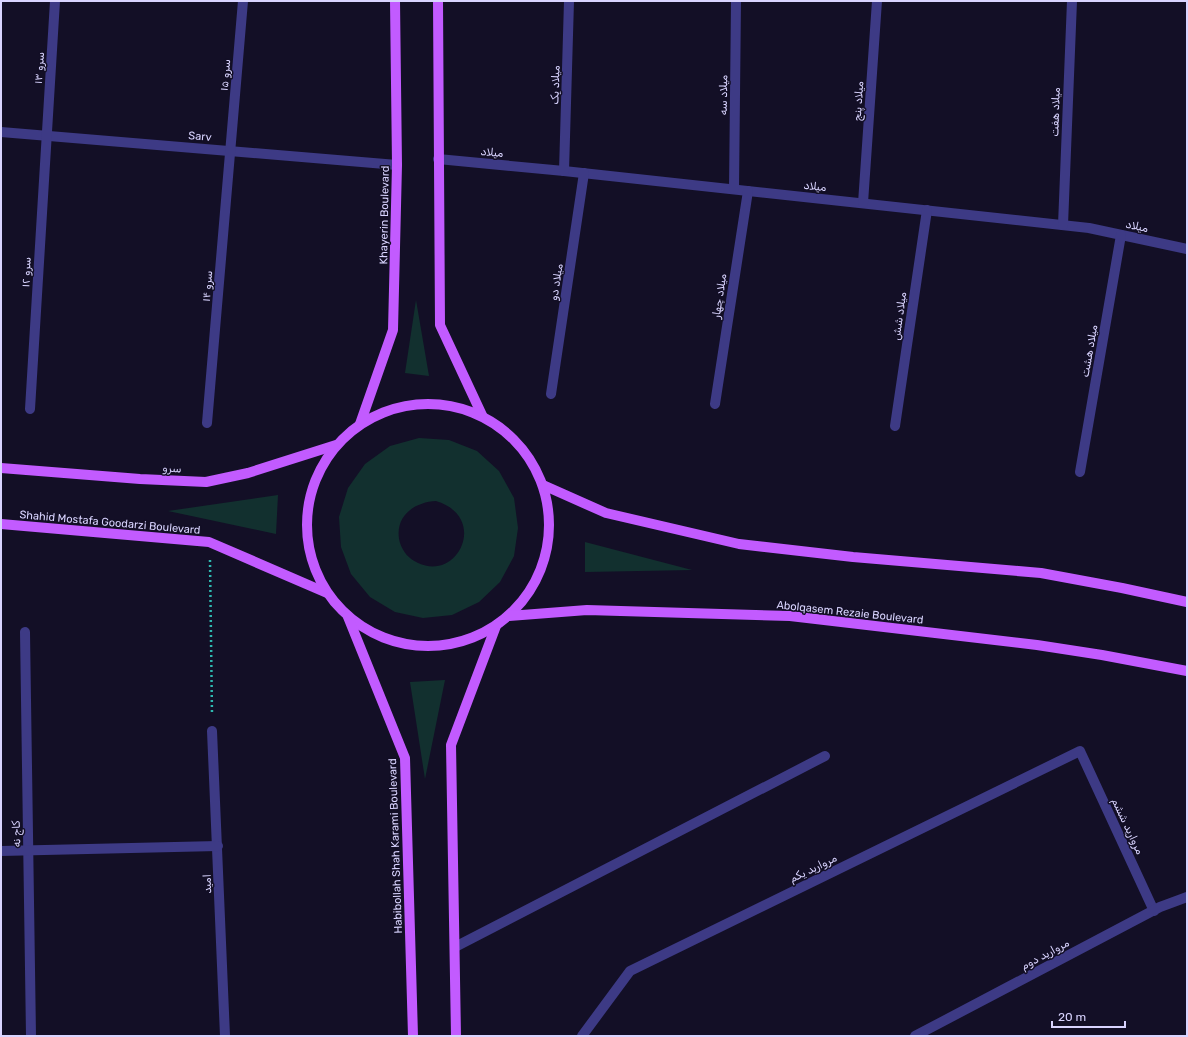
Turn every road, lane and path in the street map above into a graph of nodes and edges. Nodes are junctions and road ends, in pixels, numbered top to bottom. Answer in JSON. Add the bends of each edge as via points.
{"nodes":[{"id":1,"x":55,"y":1,"type":"edge"},
{"id":2,"x":243,"y":1,"type":"edge"},
{"id":3,"x":395,"y":1,"type":"edge"},
{"id":4,"x":438,"y":1,"type":"edge"},
{"id":5,"x":569,"y":1,"type":"edge"},
{"id":6,"x":736,"y":1,"type":"edge"},
{"id":7,"x":877,"y":1,"type":"edge"},
{"id":8,"x":1072,"y":1,"type":"edge"},
{"id":9,"x":1,"y":132,"type":"edge"},
{"id":10,"x":46,"y":136,"type":"junction"},
{"id":11,"x":230,"y":151,"type":"junction"},
{"id":12,"x":438,"y":159,"type":"junction"},
{"id":13,"x":397,"y":165,"type":"junction"},
{"id":14,"x":564,"y":171,"type":"junction"},
{"id":15,"x":584,"y":173,"type":"junction"},
{"id":16,"x":734,"y":189,"type":"junction"},
{"id":17,"x":748,"y":191,"type":"junction"},
{"id":18,"x":863,"y":203,"type":"junction"},
{"id":19,"x":926,"y":210,"type":"junction"},
{"id":20,"x":1063,"y":225,"type":"junction"},
{"id":21,"x":1121,"y":235,"type":"junction"},
{"id":22,"x":1187,"y":249,"type":"edge"},
{"id":23,"x":551,"y":394,"type":"dead end"},
{"id":24,"x":715,"y":404,"type":"dead end"},
{"id":25,"x":30,"y":410,"type":"dead end"},
{"id":26,"x":482,"y":415,"type":"junction"},
{"id":27,"x":207,"y":423,"type":"dead end"},
{"id":28,"x":360,"y":424,"type":"junction"},
{"id":29,"x":895,"y":426,"type":"dead end"},
{"id":30,"x":336,"y":445,"type":"junction"},
{"id":31,"x":1,"y":468,"type":"edge"},
{"id":32,"x":1080,"y":472,"type":"dead end"},
{"id":33,"x":543,"y":485,"type":"junction"},
{"id":34,"x":1,"y":524,"type":"edge"},
{"id":35,"x":209,"y":542,"type":"junction"},
{"id":36,"x":327,"y":593,"type":"junction"},
{"id":37,"x":1187,"y":602,"type":"edge"},
{"id":38,"x":509,"y":616,"type":"junction"},
{"id":39,"x":348,"y":617,"type":"junction"},
{"id":40,"x":496,"y":626,"type":"junction"},
{"id":41,"x":25,"y":632,"type":"dead end"},
{"id":42,"x":1187,"y":671,"type":"edge"},
{"id":43,"x":212,"y":731,"type":"joint"},
{"id":44,"x":1080,"y":751,"type":"joint"},
{"id":45,"x":825,"y":756,"type":"dead end"},
{"id":46,"x":218,"y":846,"type":"junction"},
{"id":47,"x":29,"y":850,"type":"junction"},
{"id":48,"x":1,"y":851,"type":"edge"},
{"id":49,"x":1187,"y":897,"type":"edge"},
{"id":50,"x":1154,"y":911,"type":"junction"},
{"id":51,"x":455,"y":947,"type":"junction"},
{"id":52,"x":31,"y":1036,"type":"edge"},
{"id":53,"x":225,"y":1036,"type":"edge"},
{"id":54,"x":413,"y":1036,"type":"edge"},
{"id":55,"x":456,"y":1036,"type":"edge"},
{"id":56,"x":582,"y":1036,"type":"edge"},
{"id":57,"x":916,"y":1036,"type":"edge"}],
"edges":[{"from":1,"to":10,"type":"street","name":"سرو ۱۳"},
{"from":2,"to":11,"type":"street","name":"سرو ۱۵"},
{"from":3,"to":13,"type":"main road","name":"Khayerin Boulevard"},
{"from":4,"to":12,"type":"main road"},
{"from":5,"to":14,"type":"street","name":"میلاد یک"},
{"from":6,"to":16,"type":"street","name":"میلاد سه"},
{"from":7,"to":18,"type":"street","name":"میلاد پنج"},
{"from":8,"to":20,"type":"street","name":"میلاد هفت"},
{"from":9,"to":10,"type":"street","name":"Sarv"},
{"from":10,"to":11,"type":"street","name":"Sarv"},
{"from":10,"to":25,"type":"street","name":"سرو ۱۲"},
{"from":11,"to":13,"type":"street","name":"Sarv"},
{"from":11,"to":27,"type":"street","name":"سرو ۱۴"},
{"from":12,"to":14,"type":"street","name":"میلاد"},
{"from":12,"to":26,"type":"main road","via":[[440,325]]},
{"from":13,"to":28,"type":"main road","name":"Khayerin Boulevard","via":[[393,330]]},
{"from":14,"to":15,"type":"street","name":"میلاد"},
{"from":15,"to":16,"type":"street","name":"میلاد"},
{"from":15,"to":23,"type":"street","name":"میلاد دو"},
{"from":16,"to":17,"type":"street","name":"میلاد"},
{"from":17,"to":18,"type":"street","name":"میلاد"},
{"from":17,"to":24,"type":"street","name":"میلاد چهار"},
{"from":18,"to":19,"type":"street","name":"میلاد"},
{"from":19,"to":20,"type":"street","name":"میلاد"},
{"from":19,"to":29,"type":"street","name":"میلاد شش"},
{"from":20,"to":21,"type":"street","name":"میلاد"},
{"from":21,"to":22,"type":"street","name":"میلاد"},
{"from":21,"to":32,"type":"street","name":"میلاد هشت"},
{"from":26,"to":28,"type":"main road","via":[[452,405],[420,403],[388,410]]},
{"from":26,"to":33,"type":"main road","via":[[508,433],[519,445],[529,457]]},
{"from":28,"to":30,"type":"main road"},
{"from":30,"to":31,"type":"main road","name":"سرو","via":[[248,473],[206,482]]},
{"from":30,"to":36,"type":"main road","via":[[316,480],[309,502],[307,534],[313,565]]},
{"from":33,"to":37,"type":"main road","via":[[606,513],[739,544],[853,557],[1041,573]]},
{"from":33,"to":38,"type":"main road","via":[[549,513],[548,542],[541,570],[528,595]]},
{"from":34,"to":35,"type":"main road","name":"Shahid Mostafa Goodarzi Boulevard"},
{"from":35,"to":36,"type":"main road","name":"Shahid Mostafa Goodarzi Boulevard"},
{"from":35,"to":43,"type":"path"},
{"from":36,"to":39,"type":"main road"},
{"from":38,"to":40,"type":"main road"},
{"from":38,"to":42,"type":"main road","name":"Abolqasem Rezaie Boulevard","via":[[587,610],[790,616],[1044,646]]},
{"from":39,"to":40,"type":"main road","via":[[375,635],[404,645],[436,646],[467,640]]},
{"from":39,"to":54,"type":"main road","name":"Habibollah Shah Karami Boulevard","via":[[405,758]]},
{"from":40,"to":51,"type":"main road","via":[[452,745]]},
{"from":41,"to":47,"type":"street","name":"کاج نه"},
{"from":43,"to":46,"type":"street","name":"امید"},
{"from":44,"to":50,"type":"street","name":"مروارید ششم"},
{"from":44,"to":56,"type":"street","name":"مروارید یکم","via":[[630,971]]},
{"from":45,"to":51,"type":"street"},
{"from":46,"to":47,"type":"street"},
{"from":46,"to":53,"type":"street","name":"امید"},
{"from":47,"to":48,"type":"street"},
{"from":47,"to":52,"type":"street","name":"کاج نه"},
{"from":49,"to":50,"type":"street","name":"مروارید دوم"},
{"from":50,"to":57,"type":"street","name":"مروارید دوم"},
{"from":51,"to":55,"type":"main road"}]}
